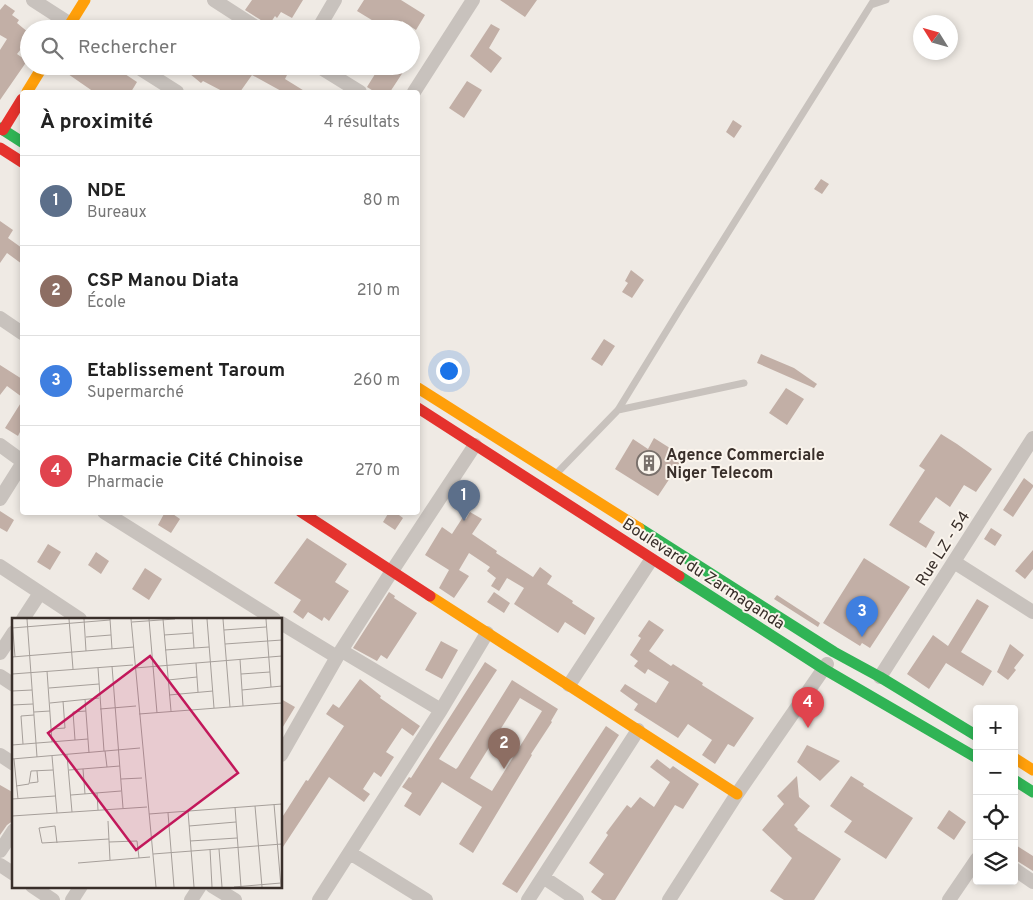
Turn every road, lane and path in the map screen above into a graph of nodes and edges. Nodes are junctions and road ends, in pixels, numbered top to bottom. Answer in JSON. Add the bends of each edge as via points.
{"nodes":[{"id":1,"x":33,"y":0,"type":"edge"},
{"id":2,"x":85,"y":0,"type":"edge"},
{"id":3,"x":214,"y":0,"type":"edge"},
{"id":4,"x":335,"y":0,"type":"edge"},
{"id":5,"x":473,"y":0,"type":"edge"},
{"id":6,"x":886,"y":0,"type":"edge"},
{"id":7,"x":873,"y":2,"type":"edge"},
{"id":8,"x":62,"y":20,"type":"edge"},
{"id":9,"x":75,"y":20,"type":"edge"},
{"id":10,"x":245,"y":20,"type":"edge"},
{"id":11,"x":323,"y":20,"type":"edge"},
{"id":12,"x":37,"y":75,"type":"edge"},
{"id":13,"x":150,"y":75,"type":"edge"},
{"id":14,"x":333,"y":75,"type":"edge"},
{"id":15,"x":28,"y":90,"type":"edge"},
{"id":16,"x":174,"y":90,"type":"edge"},
{"id":17,"x":357,"y":90,"type":"edge"},
{"id":18,"x":415,"y":90,"type":"edge"},
{"id":19,"x":20,"y":102,"type":"edge"},
{"id":20,"x":1,"y":129,"type":"edge"},
{"id":21,"x":20,"y":141,"type":"edge"},
{"id":22,"x":0,"y":148,"type":"edge"},
{"id":23,"x":20,"y":161,"type":"edge"},
{"id":24,"x":0,"y":318,"type":"edge"},
{"id":25,"x":20,"y":332,"type":"edge"},
{"id":26,"x":744,"y":383,"type":"dead end"},
{"id":27,"x":420,"y":389,"type":"edge"},
{"id":28,"x":420,"y":409,"type":"edge"},
{"id":29,"x":618,"y":410,"type":"junction"},
{"id":30,"x":1032,"y":440,"type":"edge"},
{"id":31,"x":0,"y":445,"type":"edge"},
{"id":32,"x":475,"y":445,"type":"junction"},
{"id":33,"x":20,"y":460,"type":"edge"},
{"id":34,"x":20,"y":465,"type":"edge"},
{"id":35,"x":555,"y":474,"type":"junction"},
{"id":36,"x":540,"y":486,"type":"junction"},
{"id":37,"x":0,"y":499,"type":"edge"},
{"id":38,"x":109,"y":515,"type":"edge"},
{"id":39,"x":306,"y":515,"type":"edge"},
{"id":40,"x":652,"y":560,"type":"junction"},
{"id":41,"x":954,"y":562,"type":"junction"},
{"id":42,"x":0,"y":566,"type":"edge"},
{"id":43,"x":392,"y":571,"type":"junction"},
{"id":44,"x":40,"y":593,"type":"junction"},
{"id":45,"x":1033,"y":612,"type":"edge"},
{"id":46,"x":24,"y":618,"type":"edge"},
{"id":47,"x":78,"y":618,"type":"edge"},
{"id":48,"x":272,"y":618,"type":"edge"},
{"id":49,"x":282,"y":624,"type":"edge"},
{"id":50,"x":487,"y":633,"type":"junction"},
{"id":51,"x":12,"y":635,"type":"edge"},
{"id":52,"x":834,"y":652,"type":"junction"},
{"id":53,"x":0,"y":653,"type":"edge"},
{"id":54,"x":340,"y":654,"type":"junction"},
{"id":55,"x":824,"y":669,"type":"junction"},
{"id":56,"x":0,"y":676,"type":"edge"},
{"id":57,"x":880,"y":677,"type":"junction"},
{"id":58,"x":12,"y":684,"type":"edge"},
{"id":59,"x":569,"y":685,"type":"junction"},
{"id":60,"x":441,"y":710,"type":"junction"},
{"id":61,"x":638,"y":730,"type":"junction"},
{"id":62,"x":973,"y":734,"type":"edge"},
{"id":63,"x":283,"y":750,"type":"edge"},
{"id":64,"x":0,"y":755,"type":"edge"},
{"id":65,"x":973,"y":756,"type":"edge"},
{"id":66,"x":1018,"y":761,"type":"edge"},
{"id":67,"x":12,"y":763,"type":"edge"},
{"id":68,"x":1033,"y":770,"type":"edge"},
{"id":69,"x":1018,"y":783,"type":"edge"},
{"id":70,"x":1033,"y":792,"type":"edge"},
{"id":71,"x":737,"y":794,"type":"junction"},
{"id":72,"x":12,"y":833,"type":"edge"},
{"id":73,"x":0,"y":851,"type":"edge"},
{"id":74,"x":350,"y":853,"type":"junction"},
{"id":75,"x":0,"y":865,"type":"edge"},
{"id":76,"x":973,"y":866,"type":"edge"},
{"id":77,"x":1018,"y":872,"type":"edge"},
{"id":78,"x":12,"y":873,"type":"edge"},
{"id":79,"x":543,"y":877,"type":"junction"},
{"id":80,"x":1033,"y":882,"type":"edge"},
{"id":81,"x":35,"y":888,"type":"edge"},
{"id":82,"x":80,"y":888,"type":"edge"},
{"id":83,"x":199,"y":888,"type":"edge"},
{"id":84,"x":215,"y":888,"type":"edge"},
{"id":85,"x":53,"y":900,"type":"edge"},
{"id":86,"x":72,"y":900,"type":"edge"},
{"id":87,"x":191,"y":900,"type":"edge"},
{"id":88,"x":235,"y":900,"type":"edge"},
{"id":89,"x":319,"y":900,"type":"edge"},
{"id":90,"x":426,"y":900,"type":"edge"},
{"id":91,"x":528,"y":900,"type":"edge"},
{"id":92,"x":578,"y":900,"type":"edge"},
{"id":93,"x":669,"y":900,"type":"edge"},
{"id":94,"x":949,"y":900,"type":"edge"}],
"edges":[{"from":1,"to":8,"type":"street"},
{"from":2,"to":9,"type":"main road"},
{"from":3,"to":10,"type":"street"},
{"from":4,"to":11,"type":"street"},
{"from":5,"to":18,"type":"street"},
{"from":6,"to":7,"type":"lane"},
{"from":7,"to":29,"type":"lane"},
{"from":12,"to":15,"type":"main road"},
{"from":13,"to":16,"type":"street"},
{"from":14,"to":17,"type":"street"},
{"from":19,"to":20,"type":"main road"},
{"from":20,"to":21,"type":"main road"},
{"from":22,"to":23,"type":"main road"},
{"from":24,"to":25,"type":"street"},
{"from":26,"to":29,"type":"lane"},
{"from":27,"to":35,"type":"main road","name":"Boulevard du Zarmaganda"},
{"from":28,"to":32,"type":"main road","name":"Boulevard du Zarmaganda"},
{"from":29,"to":35,"type":"lane"},
{"from":30,"to":41,"type":"street","name":"Rue LZ - 54"},
{"from":31,"to":33,"type":"street"},
{"from":32,"to":36,"type":"main road","name":"Boulevard du Zarmaganda"},
{"from":32,"to":43,"type":"street"},
{"from":34,"to":37,"type":"street"},
{"from":35,"to":36,"type":"lane"},
{"from":35,"to":52,"type":"main road","name":"Boulevard du Zarmaganda"},
{"from":36,"to":40,"type":"main road","name":"Boulevard du Zarmaganda"},
{"from":38,"to":48,"type":"street"},
{"from":39,"to":43,"type":"main road"},
{"from":40,"to":55,"type":"main road","name":"Boulevard du Zarmaganda"},
{"from":40,"to":59,"type":"street"},
{"from":41,"to":45,"type":"street"},
{"from":41,"to":57,"type":"street","name":"Rue LZ - 54"},
{"from":42,"to":44,"type":"street"},
{"from":43,"to":50,"type":"main road"},
{"from":43,"to":54,"type":"street"},
{"from":44,"to":46,"type":"street"},
{"from":44,"to":47,"type":"street"},
{"from":49,"to":54,"type":"street"},
{"from":50,"to":59,"type":"main road"},
{"from":50,"to":60,"type":"street"},
{"from":51,"to":53,"type":"street"},
{"from":52,"to":55,"type":"street"},
{"from":52,"to":57,"type":"main road","name":"Boulevard du Zarmaganda"},
{"from":54,"to":60,"type":"street"},
{"from":54,"to":63,"type":"street"},
{"from":55,"to":65,"type":"main road","name":"Boulevard du Zarmaganda"},
{"from":55,"to":71,"type":"street"},
{"from":56,"to":58,"type":"street"},
{"from":57,"to":62,"type":"main road","name":"Boulevard du Zarmaganda"},
{"from":59,"to":61,"type":"main road"},
{"from":60,"to":74,"type":"street"},
{"from":61,"to":71,"type":"main road"},
{"from":61,"to":79,"type":"street"},
{"from":64,"to":67,"type":"street"},
{"from":66,"to":68,"type":"main road"},
{"from":69,"to":70,"type":"main road"},
{"from":71,"to":93,"type":"street"},
{"from":72,"to":73,"type":"street"},
{"from":74,"to":89,"type":"street"},
{"from":74,"to":90,"type":"street"},
{"from":75,"to":78,"type":"street"},
{"from":76,"to":94,"type":"street"},
{"from":77,"to":80,"type":"street"},
{"from":79,"to":91,"type":"street"},
{"from":79,"to":92,"type":"street"},
{"from":81,"to":85,"type":"street"},
{"from":82,"to":86,"type":"street"},
{"from":83,"to":87,"type":"street"},
{"from":84,"to":88,"type":"street"}]}
